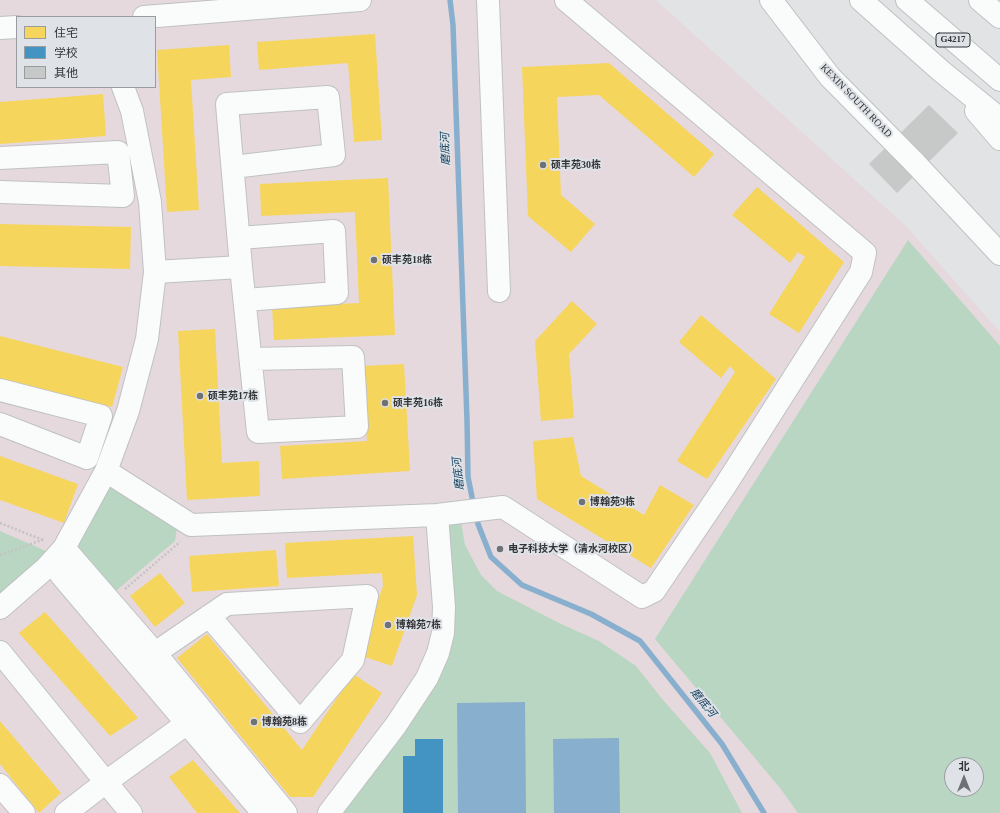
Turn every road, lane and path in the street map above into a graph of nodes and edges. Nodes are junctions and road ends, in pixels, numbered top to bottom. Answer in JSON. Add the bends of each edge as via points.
{"nodes":[{"id":1,"x":360,"y":0,"type":"edge"},
{"id":2,"x":488,"y":0,"type":"edge"},
{"id":3,"x":566,"y":0,"type":"edge"},
{"id":4,"x":771,"y":0,"type":"edge"},
{"id":5,"x":861,"y":0,"type":"edge"},
{"id":6,"x":907,"y":0,"type":"edge"},
{"id":7,"x":980,"y":0,"type":"edge"},
{"id":8,"x":156,"y":16,"type":"edge"},
{"id":9,"x":1000,"y":17,"type":"edge"},
{"id":10,"x":16,"y":27,"type":"edge"},
{"id":11,"x":0,"y":28,"type":"edge"},
{"id":12,"x":941,"y":71,"type":"junction"},
{"id":13,"x":1000,"y":80,"type":"edge"},
{"id":14,"x":123,"y":88,"type":"edge"},
{"id":15,"x":1000,"y":119,"type":"edge"},
{"id":16,"x":1000,"y":139,"type":"edge"},
{"id":17,"x":0,"y":158,"type":"edge"},
{"id":18,"x":233,"y":167,"type":"junction"},
{"id":19,"x":0,"y":192,"type":"edge"},
{"id":20,"x":239,"y":238,"type":"junction"},
{"id":21,"x":1000,"y":254,"type":"edge"},
{"id":22,"x":241,"y":267,"type":"junction"},
{"id":23,"x":155,"y":272,"type":"junction"},
{"id":24,"x":499,"y":291,"type":"dead end"},
{"id":25,"x":245,"y":300,"type":"junction"},
{"id":26,"x":251,"y":359,"type":"junction"},
{"id":27,"x":0,"y":390,"type":"edge"},
{"id":28,"x":0,"y":424,"type":"edge"},
{"id":29,"x":106,"y":471,"type":"junction"},
{"id":30,"x":443,"y":514,"type":"junction"},
{"id":31,"x":182,"y":520,"type":"junction"},
{"id":32,"x":0,"y":523,"type":"edge"},
{"id":33,"x":69,"y":539,"type":"junction"},
{"id":34,"x":43,"y":540,"type":"junction"},
{"id":35,"x":0,"y":555,"type":"edge"},
{"id":36,"x":61,"y":575,"type":"dead end"},
{"id":37,"x":110,"y":601,"type":"junction"},
{"id":38,"x":0,"y":608,"type":"edge"},
{"id":39,"x":209,"y":616,"type":"junction"},
{"id":40,"x":0,"y":652,"type":"edge"},
{"id":41,"x":155,"y":653,"type":"junction"},
{"id":42,"x":186,"y":724,"type":"junction"},
{"id":43,"x":106,"y":782,"type":"junction"},
{"id":44,"x":0,"y":785,"type":"edge"},
{"id":45,"x":24,"y":813,"type":"edge"},
{"id":46,"x":66,"y":813,"type":"edge"},
{"id":47,"x":131,"y":813,"type":"edge"},
{"id":48,"x":263,"y":813,"type":"edge"},
{"id":49,"x":286,"y":813,"type":"edge"},
{"id":50,"x":329,"y":813,"type":"edge"}],
"edges":[{"from":1,"to":8,"type":"main road"},
{"from":2,"to":24,"type":"main road"},
{"from":3,"to":30,"type":"main road","via":[[865,253],[861,272],[725,486],[654,591],[642,597],[503,507]]},
{"from":4,"to":21,"type":"main road","name":"KEXIN SOUTH ROAD","via":[[830,77]]},
{"from":5,"to":12,"type":"main road"},
{"from":6,"to":13,"type":"main road","number":"G4217"},
{"from":7,"to":9,"type":"main road"},
{"from":10,"to":11,"type":"main road"},
{"from":12,"to":15,"type":"main road"},
{"from":12,"to":16,"type":"main road"},
{"from":14,"to":23,"type":"main road","via":[[132,111],[150,202]]},
{"from":17,"to":19,"type":"main road","via":[[118,152],[123,196]]},
{"from":18,"to":18,"type":"main road","via":[[334,155],[328,97],[227,104]]},
{"from":18,"to":20,"type":"main road"},
{"from":20,"to":22,"type":"main road"},
{"from":20,"to":25,"type":"main road","via":[[334,231],[337,293]]},
{"from":22,"to":23,"type":"main road"},
{"from":22,"to":25,"type":"main road"},
{"from":23,"to":29,"type":"main road","via":[[147,340],[128,411]]},
{"from":25,"to":26,"type":"main road"},
{"from":26,"to":26,"type":"main road","via":[[258,432],[357,427],[353,357]]},
{"from":27,"to":28,"type":"main road","via":[[102,416],[87,458]]},
{"from":29,"to":31,"type":"main road"},
{"from":29,"to":33,"type":"main road"},
{"from":30,"to":31,"type":"main road","via":[[191,525]]},
{"from":30,"to":50,"type":"main road","via":[[444,607],[443,633],[438,653],[427,678],[396,725]]},
{"from":31,"to":37,"type":"path","via":[[180,544]]},
{"from":32,"to":34,"type":"path"},
{"from":33,"to":34,"type":"path"},
{"from":33,"to":34,"type":"path"},
{"from":33,"to":37,"type":"main road"},
{"from":33,"to":38,"type":"main road","via":[[46,568]]},
{"from":34,"to":35,"type":"path"},
{"from":36,"to":42,"type":"main road"},
{"from":37,"to":41,"type":"main road"},
{"from":39,"to":39,"type":"main road","via":[[227,604],[367,596],[353,660],[300,722]]},
{"from":39,"to":41,"type":"main road"},
{"from":40,"to":43,"type":"main road"},
{"from":41,"to":49,"type":"main road"},
{"from":42,"to":43,"type":"main road"},
{"from":42,"to":48,"type":"main road"},
{"from":43,"to":46,"type":"main road"},
{"from":43,"to":47,"type":"main road"},
{"from":44,"to":45,"type":"main road"}]}
